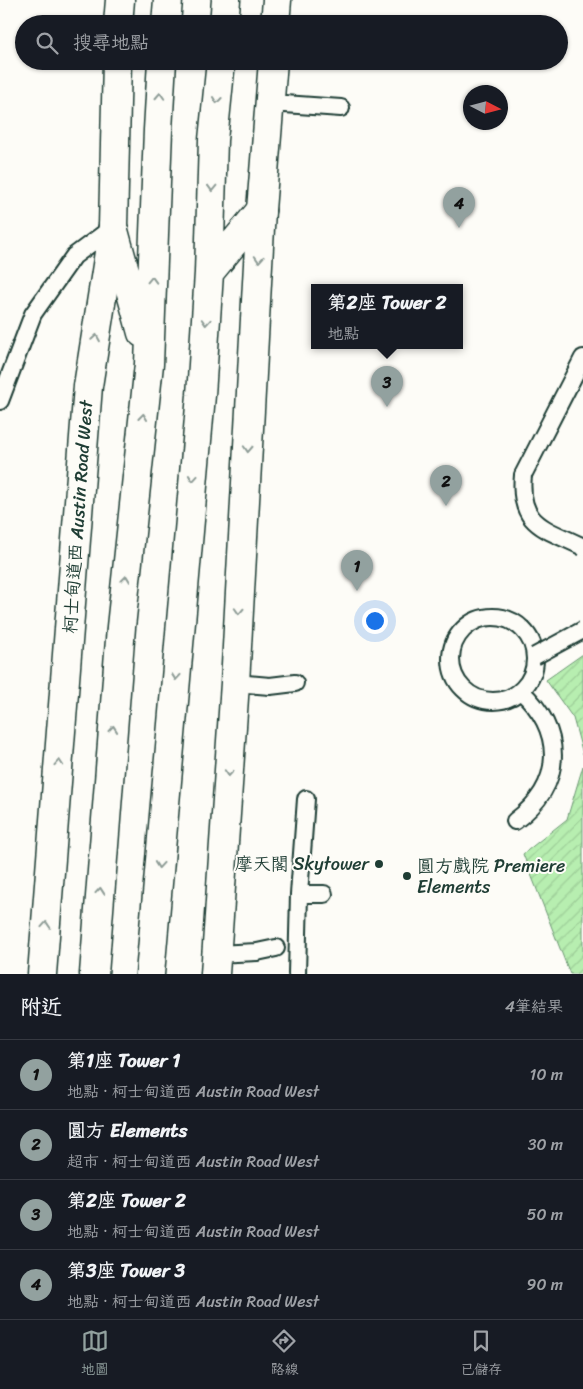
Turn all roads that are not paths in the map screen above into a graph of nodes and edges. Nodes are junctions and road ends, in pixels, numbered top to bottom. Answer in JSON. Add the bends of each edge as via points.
{"nodes":[{"id":1,"x":120,"y":0,"type":"edge"},
{"id":2,"x":168,"y":0,"type":"edge"},
{"id":3,"x":226,"y":0,"type":"edge"},
{"id":4,"x":277,"y":0,"type":"edge"},
{"id":5,"x":119,"y":15,"type":"edge"},
{"id":6,"x":167,"y":15,"type":"edge"},
{"id":7,"x":225,"y":15,"type":"edge"},
{"id":8,"x":276,"y":15,"type":"edge"},
{"id":9,"x":117,"y":70,"type":"edge"},
{"id":10,"x":161,"y":70,"type":"edge"},
{"id":11,"x":220,"y":70,"type":"edge"},
{"id":12,"x":272,"y":70,"type":"edge"},
{"id":13,"x":270,"y":103,"type":"junction"},
{"id":14,"x":341,"y":108,"type":"dead end"},
{"id":15,"x":261,"y":210,"type":"junction"},
{"id":16,"x":112,"y":227,"type":"junction"},
{"id":17,"x":209,"y":273,"type":"junction"},
{"id":18,"x":583,"y":358,"type":"edge"},
{"id":19,"x":149,"y":364,"type":"junction"},
{"id":20,"x":0,"y":401,"type":"edge"},
{"id":21,"x":583,"y":547,"type":"edge"},
{"id":22,"x":583,"y":630,"type":"edge"},
{"id":23,"x":535,"y":656,"type":"junction"},
{"id":24,"x":235,"y":683,"type":"junction"},
{"id":25,"x":295,"y":683,"type":"dead end"},
{"id":26,"x":521,"y":691,"type":"junction"},
{"id":27,"x":306,"y":799,"type":"dead end"},
{"id":28,"x":516,"y":821,"type":"dead end"},
{"id":29,"x":300,"y":894,"type":"junction"},
{"id":30,"x":324,"y":894,"type":"dead end"},
{"id":31,"x":276,"y":948,"type":"dead end"},
{"id":32,"x":215,"y":964,"type":"edge"},
{"id":33,"x":42,"y":974,"type":"edge"},
{"id":34,"x":94,"y":974,"type":"edge"},
{"id":35,"x":150,"y":974,"type":"edge"},
{"id":36,"x":297,"y":974,"type":"edge"}],
"edges":[{"from":1,"to":5,"type":"main road"},
{"from":2,"to":6,"type":"main road"},
{"from":3,"to":7,"type":"main road"},
{"from":4,"to":8,"type":"main road"},
{"from":9,"to":16,"type":"main road","name":"柯士甸道西 Austin Road West"},
{"from":19,"to":10,"type":"main road","one_way":true},
{"from":11,"to":17,"type":"main road","one_way":true,"via":[[213,140]]},
{"from":12,"to":13,"type":"main road"},
{"from":13,"to":14,"type":"lane"},
{"from":13,"to":15,"type":"main road"},
{"from":15,"to":17,"type":"main road"},
{"from":15,"to":24,"type":"main road","one_way":true},
{"from":16,"to":19,"type":"main road"},
{"from":16,"to":20,"type":"lane","via":[[74,256],[33,314]]},
{"from":33,"to":16,"type":"main road","name":"柯士甸道西 Austin Road West","one_way":true,"via":[[88,386]]},
{"from":17,"to":35,"type":"main road","one_way":true},
{"from":18,"to":21,"type":"lane","bridge":true,"via":[[523,475],[521,492],[529,517]]},
{"from":34,"to":19,"type":"main road","one_way":true,"via":[[121,627]]},
{"from":22,"to":23,"type":"lane","bridge":true},
{"from":23,"to":26,"type":"lane","via":[[534,669]]},
{"from":23,"to":26,"type":"lane","via":[[526,632],[516,624],[491,617],[468,626],[458,636],[453,648],[454,674],[471,695],[496,702]]},
{"from":24,"to":25,"type":"lane","via":[[270,686]]},
{"from":24,"to":32,"type":"main road","one_way":true},
{"from":26,"to":28,"type":"lane","via":[[544,721],[552,742],[553,757],[546,787],[528,812]]},
{"from":27,"to":29,"type":"lane"},
{"from":29,"to":30,"type":"lane"},
{"from":29,"to":36,"type":"lane"},
{"from":31,"to":32,"type":"lane"}]}
